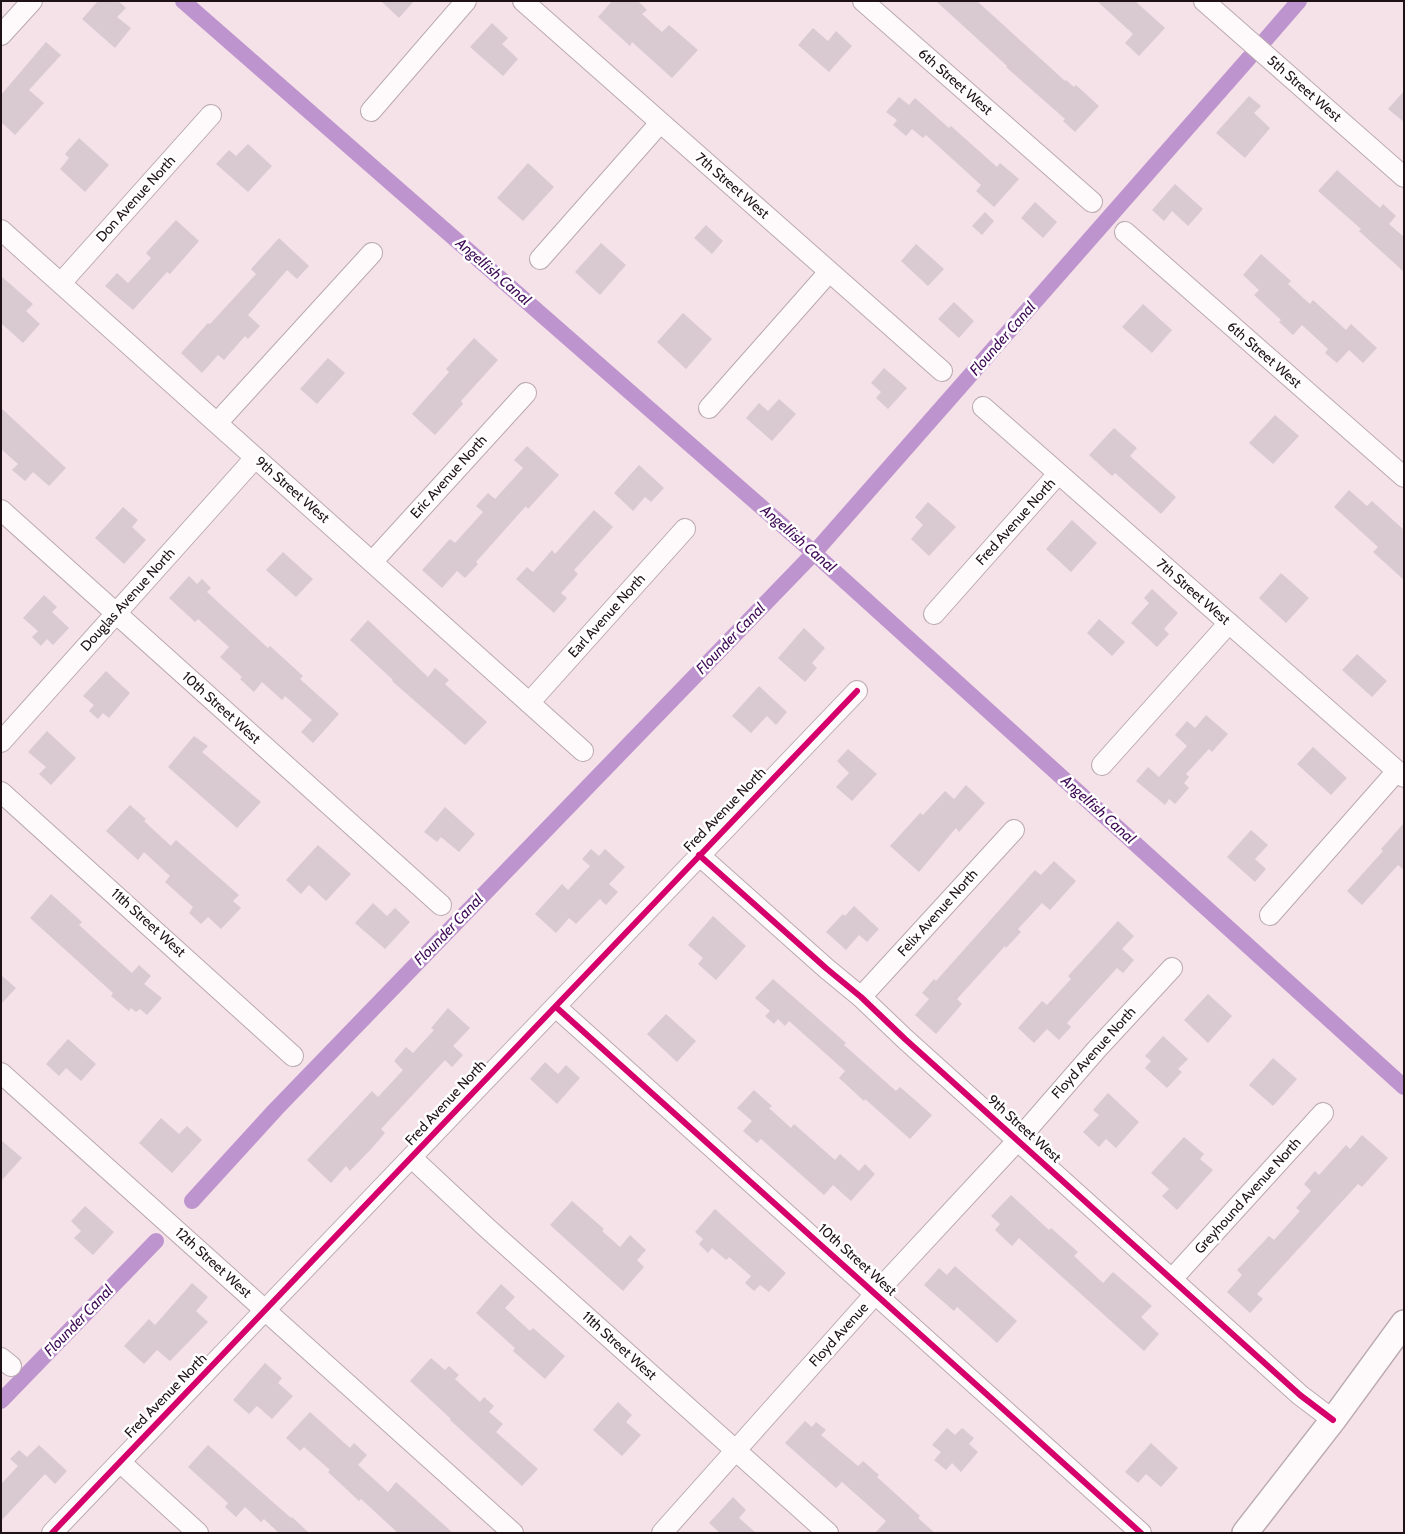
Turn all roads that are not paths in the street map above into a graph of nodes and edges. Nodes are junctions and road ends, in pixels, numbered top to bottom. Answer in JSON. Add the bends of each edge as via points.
{"nodes":[{"id":1,"x":32,"y":1,"type":"edge"},
{"id":2,"x":466,"y":1,"type":"edge"},
{"id":3,"x":523,"y":1,"type":"edge"},
{"id":4,"x":863,"y":1,"type":"edge"},
{"id":5,"x":1204,"y":1,"type":"edge"},
{"id":6,"x":1,"y":36,"type":"edge"},
{"id":7,"x":371,"y":111,"type":"dead end"},
{"id":8,"x":211,"y":115,"type":"dead end"},
{"id":9,"x":660,"y":123,"type":"junction"},
{"id":10,"x":1404,"y":177,"type":"edge"},
{"id":11,"x":1092,"y":202,"type":"dead end"},
{"id":12,"x":1,"y":230,"type":"edge"},
{"id":13,"x":1125,"y":232,"type":"dead end"},
{"id":14,"x":372,"y":253,"type":"dead end"},
{"id":15,"x":540,"y":259,"type":"dead end"},
{"id":16,"x":829,"y":272,"type":"junction"},
{"id":17,"x":61,"y":283,"type":"junction"},
{"id":18,"x":942,"y":371,"type":"dead end"},
{"id":19,"x":526,"y":393,"type":"dead end"},
{"id":20,"x":983,"y":407,"type":"dead end"},
{"id":21,"x":709,"y":408,"type":"dead end"},
{"id":22,"x":217,"y":423,"type":"junction"},
{"id":23,"x":255,"y":458,"type":"junction"},
{"id":24,"x":1058,"y":474,"type":"junction"},
{"id":25,"x":1404,"y":477,"type":"edge"},
{"id":26,"x":1,"y":510,"type":"edge"},
{"id":27,"x":685,"y":529,"type":"dead end"},
{"id":28,"x":373,"y":561,"type":"junction"},
{"id":29,"x":116,"y":614,"type":"junction"},
{"id":30,"x":934,"y":614,"type":"dead end"},
{"id":31,"x":1229,"y":623,"type":"junction"},
{"id":32,"x":857,"y":691,"type":"dead end"},
{"id":33,"x":529,"y":703,"type":"junction"},
{"id":34,"x":1,"y":742,"type":"edge"},
{"id":35,"x":583,"y":751,"type":"dead end"},
{"id":36,"x":1102,"y":765,"type":"dead end"},
{"id":37,"x":1400,"y":774,"type":"edge"},
{"id":38,"x":1,"y":792,"type":"edge"},
{"id":39,"x":1014,"y":830,"type":"dead end"},
{"id":40,"x":699,"y":855,"type":"junction"},
{"id":41,"x":441,"y":905,"type":"dead end"},
{"id":42,"x":1270,"y":915,"type":"dead end"},
{"id":43,"x":1172,"y":968,"type":"dead end"},
{"id":44,"x":861,"y":997,"type":"junction"},
{"id":45,"x":556,"y":1007,"type":"junction"},
{"id":46,"x":293,"y":1056,"type":"dead end"},
{"id":47,"x":1,"y":1073,"type":"edge"},
{"id":48,"x":1323,"y":1113,"type":"dead end"},
{"id":49,"x":1018,"y":1140,"type":"junction"},
{"id":50,"x":412,"y":1158,"type":"junction"},
{"id":51,"x":1172,"y":1279,"type":"junction"},
{"id":52,"x":876,"y":1293,"type":"junction"},
{"id":53,"x":266,"y":1310,"type":"junction"},
{"id":54,"x":1404,"y":1324,"type":"edge"},
{"id":55,"x":1333,"y":1420,"type":"junction"},
{"id":56,"x":736,"y":1452,"type":"junction"},
{"id":57,"x":120,"y":1462,"type":"junction"},
{"id":58,"x":52,"y":1533,"type":"edge"},
{"id":59,"x":198,"y":1533,"type":"edge"},
{"id":60,"x":513,"y":1533,"type":"edge"},
{"id":61,"x":662,"y":1533,"type":"edge"},
{"id":62,"x":828,"y":1533,"type":"edge"},
{"id":63,"x":1140,"y":1533,"type":"edge"},
{"id":64,"x":1244,"y":1533,"type":"edge"}],
"edges":[{"from":1,"to":6,"type":"street"},
{"from":2,"to":7,"type":"street"},
{"from":3,"to":9,"type":"street","name":"7th Street West"},
{"from":4,"to":11,"type":"street","name":"6th Street West"},
{"from":5,"to":10,"type":"street","name":"5th Street West"},
{"from":8,"to":17,"type":"street","name":"Don Avenue North"},
{"from":9,"to":15,"type":"street"},
{"from":9,"to":16,"type":"street","name":"7th Street West"},
{"from":12,"to":17,"type":"street","name":"9th Street West"},
{"from":13,"to":25,"type":"street","name":"6th Street West"},
{"from":14,"to":22,"type":"street"},
{"from":16,"to":18,"type":"street","name":"7th Street West"},
{"from":16,"to":21,"type":"street"},
{"from":17,"to":22,"type":"street","name":"9th Street West"},
{"from":19,"to":28,"type":"street","name":"Eric Avenue North"},
{"from":20,"to":24,"type":"street","name":"7th Street West"},
{"from":22,"to":23,"type":"street","name":"9th Street West"},
{"from":23,"to":28,"type":"street","name":"9th Street West"},
{"from":23,"to":29,"type":"street","name":"Douglas Avenue North"},
{"from":24,"to":30,"type":"street","name":"Fred Avenue North"},
{"from":24,"to":31,"type":"street","name":"7th Street West"},
{"from":26,"to":29,"type":"street","name":"10th Street West"},
{"from":27,"to":33,"type":"street","name":"Earl Avenue North"},
{"from":28,"to":33,"type":"street","name":"9th Street West"},
{"from":29,"to":34,"type":"street","name":"Douglas Avenue North"},
{"from":29,"to":41,"type":"street","name":"10th Street West"},
{"from":31,"to":36,"type":"street"},
{"from":31,"to":37,"type":"street","name":"7th Street West"},
{"from":32,"to":40,"type":"street","name":"Fred Avenue North"},
{"from":33,"to":35,"type":"street","name":"9th Street West"},
{"from":37,"to":42,"type":"street"},
{"from":38,"to":46,"type":"street","name":"11th Street West"},
{"from":39,"to":44,"type":"street","name":"Felix Avenue North"},
{"from":40,"to":44,"type":"street","name":"9th Street West"},
{"from":40,"to":45,"type":"street","name":"Fred Avenue North"},
{"from":43,"to":49,"type":"street","name":"Floyd Avenue North"},
{"from":44,"to":49,"type":"street","name":"9th Street West"},
{"from":45,"to":50,"type":"street","name":"Fred Avenue North"},
{"from":45,"to":52,"type":"street","name":"10th Street West"},
{"from":47,"to":53,"type":"street","name":"12th Street West"},
{"from":48,"to":51,"type":"street","name":"Greyhound Avenue North"},
{"from":49,"to":51,"type":"street","name":"9th Street West"},
{"from":49,"to":52,"type":"street","name":"Floyd Avenue"},
{"from":50,"to":53,"type":"street","name":"Fred Avenue North"},
{"from":50,"to":56,"type":"street","name":"11th Street West"},
{"from":51,"to":55,"type":"street","name":"9th Street West","via":[[1300,1395]]},
{"from":52,"to":56,"type":"street","name":"Floyd Avenue"},
{"from":52,"to":63,"type":"street","name":"10th Street West"},
{"from":53,"to":57,"type":"street","name":"Fred Avenue North"},
{"from":53,"to":60,"type":"street","name":"12th Street West"},
{"from":54,"to":55,"type":"main road"},
{"from":55,"to":64,"type":"main road"},
{"from":56,"to":61,"type":"street","name":"Floyd Avenue"},
{"from":56,"to":62,"type":"street","name":"11th Street West"},
{"from":57,"to":58,"type":"street","name":"Fred Avenue North"},
{"from":57,"to":59,"type":"street"}]}
